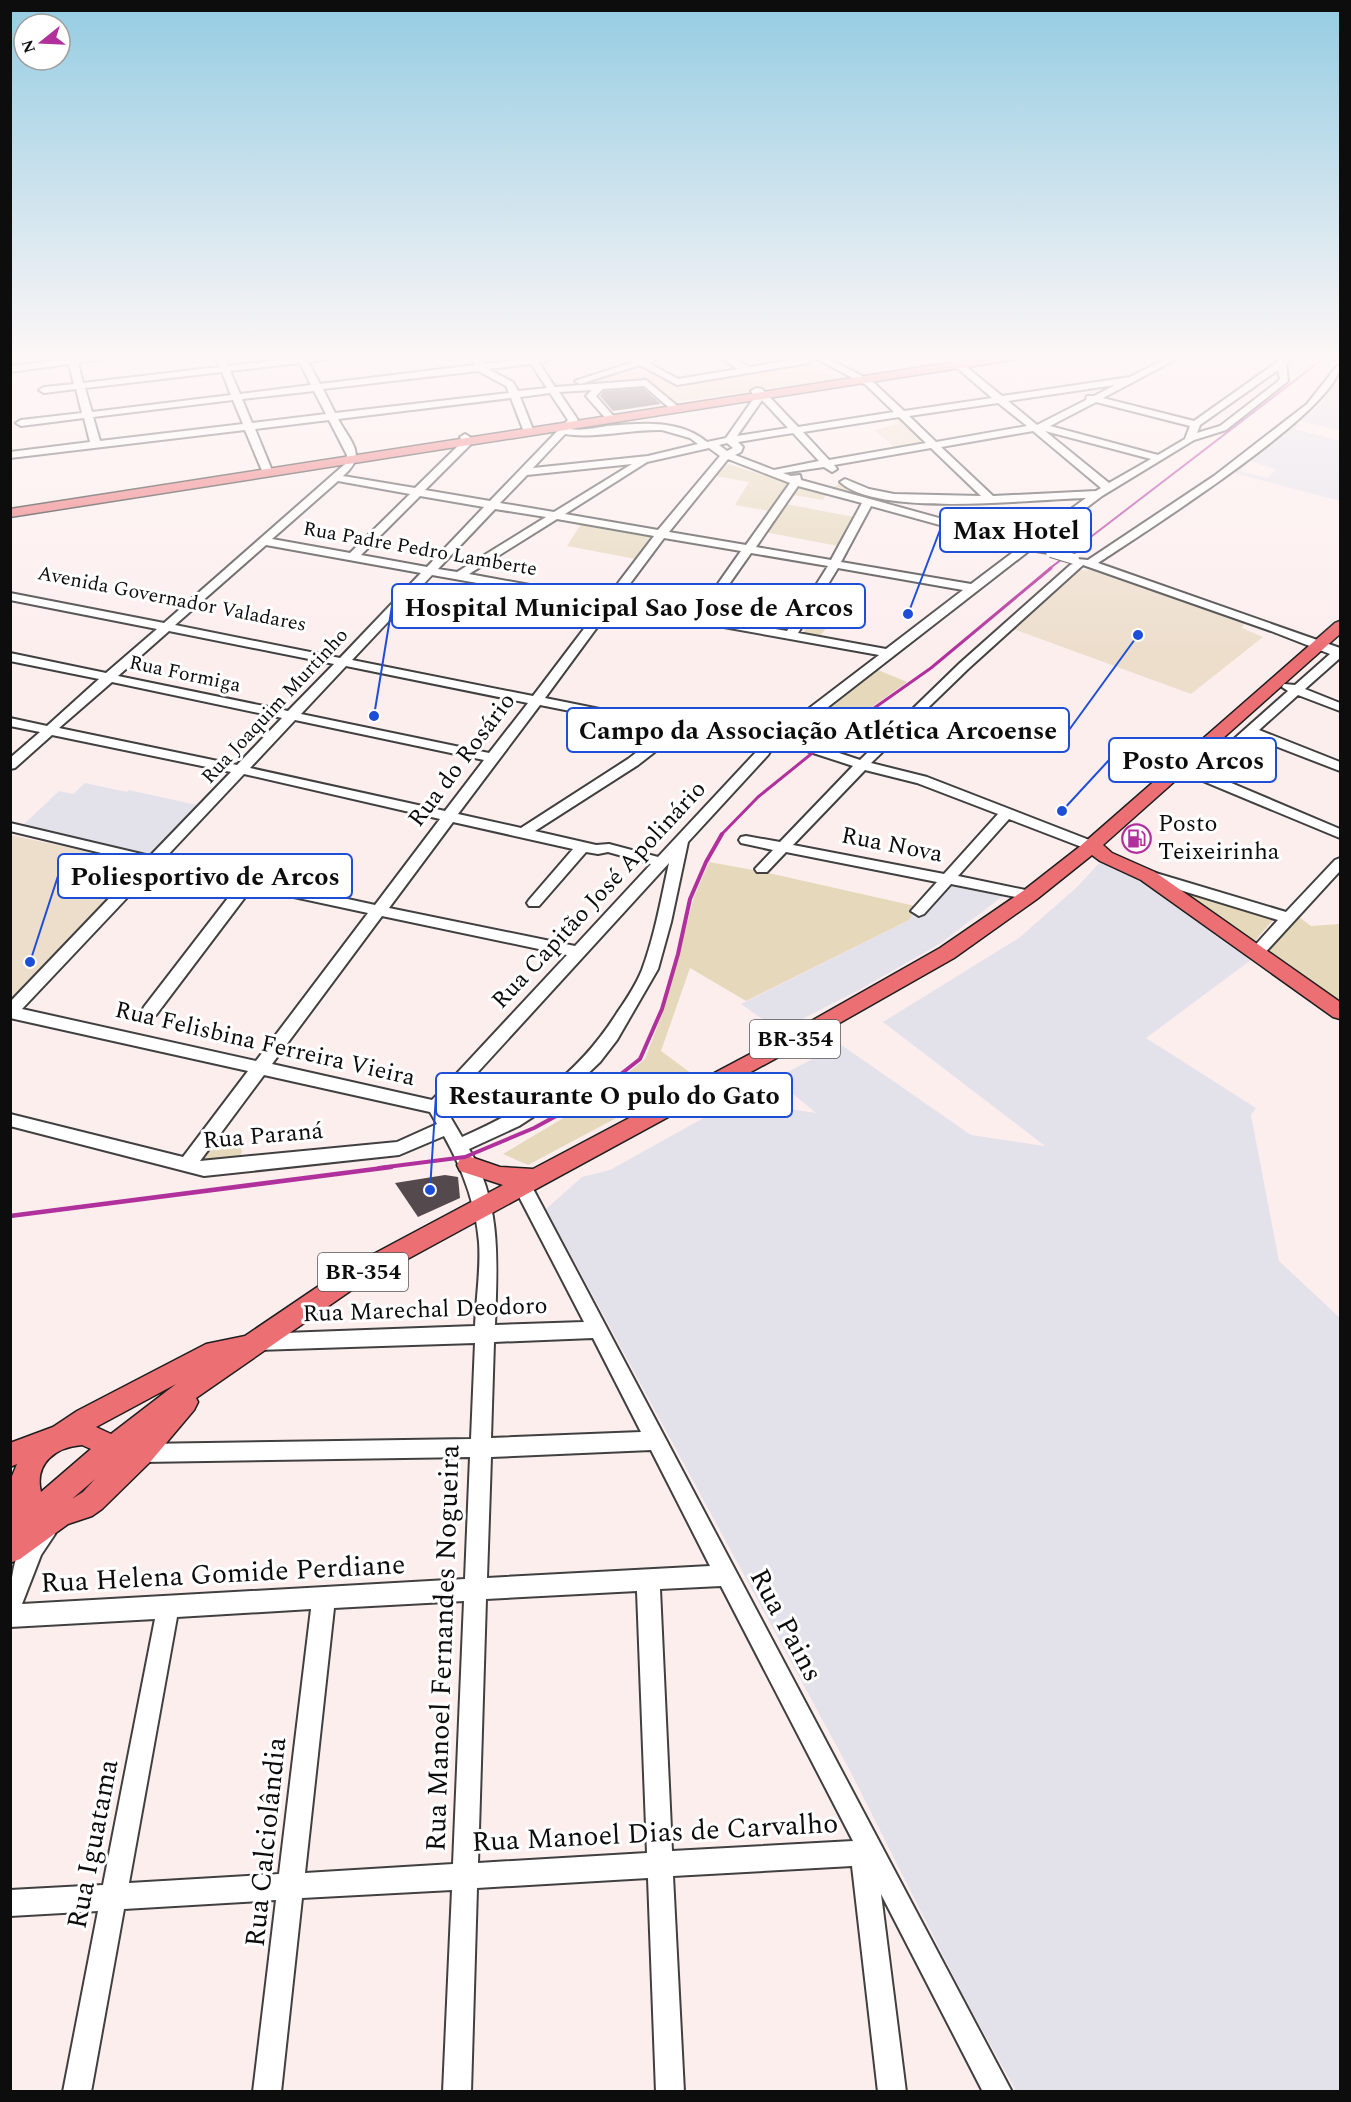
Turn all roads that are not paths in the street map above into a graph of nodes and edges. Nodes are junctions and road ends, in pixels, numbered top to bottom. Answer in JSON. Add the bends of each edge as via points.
{"nodes":[{"id":1,"x":26,"y":453,"type":"edge"},
{"id":2,"x":260,"y":453,"type":"edge"},
{"id":3,"x":349,"y":453,"type":"edge"},
{"id":4,"x":376,"y":453,"type":"edge"},
{"id":5,"x":453,"y":453,"type":"edge"},
{"id":6,"x":541,"y":453,"type":"edge"},
{"id":7,"x":672,"y":453,"type":"edge"},
{"id":8,"x":816,"y":453,"type":"edge"},
{"id":9,"x":886,"y":453,"type":"edge"},
{"id":10,"x":943,"y":453,"type":"edge"},
{"id":11,"x":1065,"y":453,"type":"edge"},
{"id":12,"x":1140,"y":453,"type":"edge"},
{"id":13,"x":1167,"y":453,"type":"edge"},
{"id":14,"x":1250,"y":453,"type":"edge"},
{"id":15,"x":731,"y":454,"type":"junction"},
{"id":16,"x":10,"y":455,"type":"edge"},
{"id":17,"x":351,"y":457,"type":"junction"},
{"id":18,"x":1159,"y":458,"type":"junction"},
{"id":19,"x":648,"y":459,"type":"junction"},
{"id":20,"x":825,"y":463,"type":"junction"},
{"id":21,"x":267,"y":470,"type":"junction"},
{"id":22,"x":779,"y":471,"type":"junction"},
{"id":23,"x":525,"y":472,"type":"junction"},
{"id":24,"x":336,"y":478,"type":"junction"},
{"id":25,"x":799,"y":481,"type":"junction"},
{"id":26,"x":845,"y":482,"type":"junction"},
{"id":27,"x":828,"y":489,"type":"junction"},
{"id":28,"x":1103,"y":491,"type":"junction"},
{"id":29,"x":418,"y":492,"type":"junction"},
{"id":30,"x":989,"y":498,"type":"junction"},
{"id":31,"x":905,"y":500,"type":"junction"},
{"id":32,"x":60,"y":502,"type":"junction"},
{"id":33,"x":868,"y":502,"type":"junction"},
{"id":34,"x":494,"y":504,"type":"junction"},
{"id":35,"x":881,"y":506,"type":"junction"},
{"id":36,"x":10,"y":507,"type":"edge"},
{"id":37,"x":10,"y":513,"type":"edge"},
{"id":38,"x":555,"y":515,"type":"junction"},
{"id":39,"x":662,"y":533,"type":"junction"},
{"id":40,"x":264,"y":541,"type":"junction"},
{"id":41,"x":1028,"y":545,"type":"junction"},
{"id":42,"x":747,"y":549,"type":"junction"},
{"id":43,"x":353,"y":557,"type":"junction"},
{"id":44,"x":1082,"y":561,"type":"junction"},
{"id":45,"x":834,"y":565,"type":"junction"},
{"id":46,"x":430,"y":571,"type":"junction"},
{"id":47,"x":459,"y":576,"type":"junction"},
{"id":48,"x":10,"y":587,"type":"edge"},
{"id":49,"x":974,"y":588,"type":"junction"},
{"id":50,"x":10,"y":596,"type":"edge"},
{"id":51,"x":40,"y":598,"type":"junction"},
{"id":52,"x":609,"y":603,"type":"junction"},
{"id":53,"x":699,"y":619,"type":"junction"},
{"id":54,"x":171,"y":623,"type":"junction"},
{"id":55,"x":1341,"y":626,"type":"edge"},
{"id":56,"x":790,"y":636,"type":"junction"},
{"id":57,"x":1321,"y":643,"type":"junction"},
{"id":58,"x":888,"y":653,"type":"junction"},
{"id":59,"x":1340,"y":653,"type":"edge"},
{"id":60,"x":10,"y":657,"type":"edge"},
{"id":61,"x":347,"y":658,"type":"junction"},
{"id":62,"x":109,"y":678,"type":"junction"},
{"id":63,"x":1275,"y":682,"type":"junction"},
{"id":64,"x":1295,"y":690,"type":"junction"},
{"id":65,"x":540,"y":696,"type":"junction"},
{"id":66,"x":1341,"y":707,"type":"edge"},
{"id":67,"x":292,"y":716,"type":"junction"},
{"id":68,"x":10,"y":722,"type":"edge"},
{"id":69,"x":682,"y":724,"type":"junction"},
{"id":70,"x":50,"y":731,"type":"junction"},
{"id":71,"x":1249,"y":731,"type":"junction"},
{"id":72,"x":718,"y":734,"type":"junction"},
{"id":73,"x":749,"y":738,"type":"junction"},
{"id":74,"x":493,"y":758,"type":"junction"},
{"id":75,"x":10,"y":765,"type":"edge"},
{"id":76,"x":862,"y":765,"type":"junction"},
{"id":77,"x":1179,"y":766,"type":"junction"},
{"id":78,"x":1341,"y":767,"type":"edge"},
{"id":79,"x":243,"y":770,"type":"junction"},
{"id":80,"x":1201,"y":775,"type":"junction"},
{"id":81,"x":1003,"y":816,"type":"junction"},
{"id":82,"x":448,"y":818,"type":"junction"},
{"id":83,"x":10,"y":827,"type":"edge"},
{"id":84,"x":523,"y":833,"type":"junction"},
{"id":85,"x":1341,"y":834,"type":"edge"},
{"id":86,"x":682,"y":839,"type":"junction"},
{"id":87,"x":746,"y":840,"type":"dead end"},
{"id":88,"x":582,"y":847,"type":"junction"},
{"id":89,"x":783,"y":847,"type":"junction"},
{"id":90,"x":1094,"y":852,"type":"junction"},
{"id":91,"x":155,"y":861,"type":"junction"},
{"id":92,"x":1341,"y":863,"type":"edge"},
{"id":93,"x":656,"y":867,"type":"junction"},
{"id":94,"x":762,"y":869,"type":"dead end"},
{"id":95,"x":1148,"y":876,"type":"junction"},
{"id":96,"x":947,"y":879,"type":"junction"},
{"id":97,"x":248,"y":883,"type":"junction"},
{"id":98,"x":671,"y":886,"type":"junction"},
{"id":99,"x":1030,"y":895,"type":"junction"},
{"id":100,"x":534,"y":903,"type":"dead end"},
{"id":101,"x":379,"y":910,"type":"junction"},
{"id":102,"x":919,"y":912,"type":"dead end"},
{"id":103,"x":1289,"y":918,"type":"junction"},
{"id":104,"x":578,"y":952,"type":"junction"},
{"id":105,"x":1257,"y":952,"type":"junction"},
{"id":106,"x":150,"y":1011,"type":"dead end"},
{"id":107,"x":11,"y":1012,"type":"edge"},
{"id":108,"x":1341,"y":1012,"type":"edge"},
{"id":109,"x":260,"y":1068,"type":"junction"},
{"id":110,"x":435,"y":1107,"type":"junction"},
{"id":111,"x":10,"y":1120,"type":"edge"},
{"id":112,"x":447,"y":1127,"type":"junction"},
{"id":113,"x":463,"y":1156,"type":"junction"},
{"id":114,"x":187,"y":1165,"type":"junction"},
{"id":115,"x":529,"y":1182,"type":"junction"},
{"id":116,"x":482,"y":1207,"type":"junction"},
{"id":117,"x":598,"y":1330,"type":"junction"},
{"id":118,"x":484,"y":1334,"type":"junction"},
{"id":119,"x":252,"y":1344,"type":"junction"},
{"id":120,"x":203,"y":1378,"type":"junction"},
{"id":121,"x":58,"y":1436,"type":"junction"},
{"id":122,"x":657,"y":1442,"type":"junction"},
{"id":123,"x":480,"y":1448,"type":"junction"},
{"id":124,"x":110,"y":1450,"type":"junction"},
{"id":125,"x":142,"y":1453,"type":"junction"},
{"id":126,"x":10,"y":1455,"type":"edge"},
{"id":127,"x":18,"y":1486,"type":"edge"},
{"id":128,"x":106,"y":1487,"type":"junction"},
{"id":129,"x":50,"y":1511,"type":"junction"},
{"id":130,"x":10,"y":1534,"type":"edge"},
{"id":131,"x":10,"y":1550,"type":"edge"},
{"id":132,"x":727,"y":1575,"type":"junction"},
{"id":133,"x":648,"y":1580,"type":"junction"},
{"id":134,"x":475,"y":1590,"type":"junction"},
{"id":135,"x":324,"y":1598,"type":"junction"},
{"id":136,"x":10,"y":1606,"type":"edge"},
{"id":137,"x":168,"y":1607,"type":"junction"},
{"id":138,"x":10,"y":1616,"type":"edge"},
{"id":139,"x":868,"y":1852,"type":"junction"},
{"id":140,"x":660,"y":1864,"type":"junction"},
{"id":141,"x":465,"y":1876,"type":"junction"},
{"id":142,"x":291,"y":1886,"type":"junction"},
{"id":143,"x":114,"y":1897,"type":"junction"},
{"id":144,"x":10,"y":1903,"type":"edge"},
{"id":145,"x":77,"y":2091,"type":"edge"},
{"id":146,"x":267,"y":2091,"type":"edge"},
{"id":147,"x":457,"y":2091,"type":"edge"},
{"id":148,"x":670,"y":2091,"type":"edge"},
{"id":149,"x":892,"y":2091,"type":"edge"},
{"id":150,"x":998,"y":2091,"type":"edge"}],
"edges":[{"from":1,"to":16,"type":"street"},
{"from":2,"to":21,"type":"street"},
{"from":3,"to":17,"type":"street"},
{"from":4,"to":17,"type":"main road"},
{"from":5,"to":29,"type":"street"},
{"from":6,"to":23,"type":"street","name":"Rua Joaquim Murtinho"},
{"from":7,"to":19,"type":"street"},
{"from":8,"to":20,"type":"street"},
{"from":9,"to":20,"type":"street"},
{"from":10,"to":30,"type":"street"},
{"from":11,"to":28,"type":"street"},
{"from":12,"to":18,"type":"street"},
{"from":13,"to":18,"type":"street"},
{"from":14,"to":44,"type":"street","via":[[1226,472]]},
{"from":15,"to":22,"type":"street"},
{"from":15,"to":25,"type":"street"},
{"from":15,"to":39,"type":"street","name":"Rua do Rosário"},
{"from":17,"to":21,"type":"main road"},
{"from":17,"to":24,"type":"street","via":[[350,465]]},
{"from":18,"to":28,"type":"street"},
{"from":19,"to":23,"type":"street"},
{"from":19,"to":38,"type":"street"},
{"from":20,"to":22,"type":"street"},
{"from":20,"to":26,"type":"street"},
{"from":21,"to":32,"type":"main road"},
{"from":22,"to":25,"type":"street"},
{"from":23,"to":34,"type":"street","name":"Rua Joaquim Murtinho"},
{"from":24,"to":29,"type":"street"},
{"from":24,"to":40,"type":"street"},
{"from":25,"to":27,"type":"street"},
{"from":25,"to":42,"type":"street"},
{"from":26,"to":27,"type":"street"},
{"from":26,"to":31,"type":"street","via":[[862,491]]},
{"from":27,"to":33,"type":"street"},
{"from":28,"to":30,"type":"street"},
{"from":28,"to":41,"type":"street"},
{"from":29,"to":34,"type":"street"},
{"from":29,"to":43,"type":"street"},
{"from":30,"to":31,"type":"street"},
{"from":31,"to":35,"type":"street"},
{"from":32,"to":36,"type":"main road"},
{"from":32,"to":37,"type":"main road"},
{"from":33,"to":35,"type":"street"},
{"from":33,"to":45,"type":"street"},
{"from":34,"to":38,"type":"street"},
{"from":34,"to":46,"type":"street","name":"Rua Joaquim Murtinho"},
{"from":35,"to":41,"type":"street"},
{"from":38,"to":39,"type":"street"},
{"from":38,"to":47,"type":"street"},
{"from":39,"to":42,"type":"street"},
{"from":39,"to":52,"type":"street","name":"Rua do Rosário"},
{"from":40,"to":43,"type":"street","name":"Rua Padre Pedro Lamberte"},
{"from":40,"to":54,"type":"street"},
{"from":41,"to":44,"type":"street","bridge":true},
{"from":41,"to":49,"type":"street"},
{"from":42,"to":45,"type":"street"},
{"from":42,"to":53,"type":"street"},
{"from":43,"to":46,"type":"street","name":"Rua Padre Pedro Lamberte"},
{"from":44,"to":57,"type":"street","via":[[1275,628],[1300,631]]},
{"from":44,"to":76,"type":"street","via":[[964,666]]},
{"from":45,"to":49,"type":"street"},
{"from":45,"to":56,"type":"street"},
{"from":46,"to":47,"type":"street","name":"Rua Padre Pedro Lamberte"},
{"from":46,"to":61,"type":"street","name":"Rua Joaquim Murtinho"},
{"from":47,"to":52,"type":"street","name":"Rua Padre Pedro Lamberte"},
{"from":48,"to":51,"type":"street","name":"Avenida Governador Valadares"},
{"from":49,"to":58,"type":"street"},
{"from":50,"to":51,"type":"street","name":"Avenida Governador Valadares"},
{"from":51,"to":54,"type":"street","name":"Avenida Governador Valadares"},
{"from":52,"to":53,"type":"street","name":"Rua Padre Pedro Lamberte"},
{"from":52,"to":65,"type":"street","name":"Rua do Rosário"},
{"from":53,"to":56,"type":"street","name":"Rua Padre Pedro Lamberte"},
{"from":54,"to":61,"type":"street","name":"Avenida Governador Valadares"},
{"from":54,"to":62,"type":"street"},
{"from":55,"to":57,"type":"main road","number":"BR-354"},
{"from":56,"to":58,"type":"street","name":"Rua Padre Pedro Lamberte"},
{"from":57,"to":59,"type":"street"},
{"from":57,"to":63,"type":"main road","number":"BR-354"},
{"from":58,"to":69,"type":"street","via":[[787,732],[714,722]]},
{"from":59,"to":64,"type":"street"},
{"from":60,"to":62,"type":"street","name":"Rua Formiga"},
{"from":61,"to":65,"type":"street","name":"Avenida Governador Valadares"},
{"from":61,"to":67,"type":"street","name":"Rua Joaquim Murtinho"},
{"from":62,"to":67,"type":"street","name":"Rua Formiga"},
{"from":62,"to":70,"type":"street"},
{"from":63,"to":64,"type":"street"},
{"from":63,"to":77,"type":"main road","number":"BR-354"},
{"from":64,"to":66,"type":"street"},
{"from":64,"to":71,"type":"street"},
{"from":65,"to":69,"type":"street","name":"Avenida Governador Valadares"},
{"from":65,"to":74,"type":"street","name":"Rua do Rosário"},
{"from":67,"to":74,"type":"street","name":"Rua Formiga"},
{"from":67,"to":79,"type":"street","name":"Rua Joaquim Murtinho"},
{"from":68,"to":70,"type":"street"},
{"from":69,"to":72,"type":"street","name":"Avenida Governador Valadares"},
{"from":69,"to":73,"type":"street","name":"Avenida Governador Valadares"},
{"from":69,"to":84,"type":"street","via":[[633,762]]},
{"from":70,"to":75,"type":"street"},
{"from":70,"to":79,"type":"street"},
{"from":71,"to":78,"type":"street"},
{"from":71,"to":80,"type":"street"},
{"from":72,"to":73,"type":"street","name":"Avenida Governador Valadares"},
{"from":72,"to":86,"type":"street","name":"Rua Capitão José Apolinário","via":[[759,747],[763,752]]},
{"from":73,"to":76,"type":"street","name":"Avenida Governador Valadares","via":[[809,747]]},
{"from":74,"to":82,"type":"street","name":"Rua do Rosário"},
{"from":76,"to":81,"type":"street","name":"Avenida Governador Valadares"},
{"from":76,"to":89,"type":"street"},
{"from":77,"to":80,"type":"street"},
{"from":77,"to":90,"type":"main road","number":"BR-354"},
{"from":79,"to":82,"type":"street"},
{"from":79,"to":91,"type":"street","name":"Rua Joaquim Murtinho"},
{"from":80,"to":85,"type":"street"},
{"from":81,"to":90,"type":"street","name":"Avenida Governador Valadares"},
{"from":81,"to":96,"type":"street"},
{"from":82,"to":84,"type":"street"},
{"from":82,"to":101,"type":"street","name":"Rua do Rosário"},
{"from":83,"to":91,"type":"street"},
{"from":84,"to":88,"type":"street"},
{"from":86,"to":93,"type":"street","name":"Rua Capitão José Apolinário"},
{"from":86,"to":98,"type":"street"},
{"from":87,"to":89,"type":"street","name":"Rua Nova"},
{"from":88,"to":93,"type":"street","via":[[609,848]]},
{"from":88,"to":100,"type":"street"},
{"from":89,"to":94,"type":"street"},
{"from":89,"to":96,"type":"street","name":"Rua Nova"},
{"from":90,"to":95,"type":"main road"},
{"from":90,"to":99,"type":"main road","number":"BR-354"},
{"from":91,"to":97,"type":"street"},
{"from":91,"to":107,"type":"street","name":"Rua Joaquim Murtinho"},
{"from":92,"to":103,"type":"street"},
{"from":93,"to":98,"type":"street","via":[[667,873]]},
{"from":93,"to":104,"type":"street","name":"Rua Capitão José Apolinário"},
{"from":95,"to":103,"type":"street"},
{"from":95,"to":105,"type":"main road"},
{"from":96,"to":99,"type":"street","name":"Rua Nova"},
{"from":96,"to":102,"type":"street"},
{"from":97,"to":101,"type":"street"},
{"from":97,"to":106,"type":"street"},
{"from":98,"to":113,"type":"street","via":[[649,972],[613,1036],[557,1095]]},
{"from":99,"to":115,"type":"main road","number":"BR-354","via":[[947,953]]},
{"from":101,"to":104,"type":"street"},
{"from":101,"to":109,"type":"street","name":"Rua do Rosário"},
{"from":103,"to":105,"type":"street"},
{"from":104,"to":110,"type":"street","name":"Rua Capitão José Apolinário"},
{"from":105,"to":108,"type":"main road"},
{"from":107,"to":109,"type":"street","name":"Rua Felisbina Ferreira Vieira"},
{"from":109,"to":110,"type":"street","name":"Rua Felisbina Ferreira Vieira"},
{"from":109,"to":114,"type":"street","name":"Rua do Rosário"},
{"from":110,"to":112,"type":"street","name":"Rua Felisbina Ferreira Vieira"},
{"from":111,"to":114,"type":"street","name":"Rua Paraná"},
{"from":112,"to":113,"type":"street","name":"Rua Felisbina Ferreira Vieira"},
{"from":112,"to":114,"type":"street","name":"Rua Paraná","via":[[399,1148],[204,1169]]},
{"from":113,"to":115,"type":"main road","via":[[495,1177]]},
{"from":113,"to":116,"type":"street","name":"Rua Felisbina Ferreira Vieira"},
{"from":115,"to":116,"type":"main road","number":"BR-354"},
{"from":115,"to":117,"type":"street","name":"Rua Pains"},
{"from":116,"to":118,"type":"street","name":"Rua Manoel Fernandes Nogueira","via":[[488,1243]]},
{"from":116,"to":119,"type":"main road","number":"BR-354","via":[[347,1280]]},
{"from":117,"to":118,"type":"street","name":"Rua Marechal Deodoro"},
{"from":117,"to":122,"type":"street","name":"Rua Pains"},
{"from":118,"to":119,"type":"street","name":"Rua Marechal Deodoro"},
{"from":118,"to":123,"type":"street","name":"Rua Manoel Fernandes Nogueira"},
{"from":119,"to":120,"type":"main road","number":"BR-354"},
{"from":119,"to":121,"type":"main road","via":[[215,1351]]},
{"from":120,"to":124,"type":"main road","number":"BR-354"},
{"from":120,"to":125,"type":"main road"},
{"from":121,"to":124,"type":"main road","via":[[82,1433]]},
{"from":121,"to":126,"type":"main road"},
{"from":121,"to":127,"type":"main road","via":[[39,1451]]},
{"from":122,"to":123,"type":"street"},
{"from":122,"to":132,"type":"street","name":"Rua Pains"},
{"from":123,"to":125,"type":"street"},
{"from":123,"to":134,"type":"street","name":"Rua Manoel Fernandes Nogueira"},
{"from":124,"to":128,"type":"main road","via":[[113,1468]]},
{"from":124,"to":129,"type":"main road","number":"BR-354"},
{"from":125,"to":128,"type":"main road"},
{"from":127,"to":129,"type":"main road","via":[[28,1498]]},
{"from":128,"to":129,"type":"main road","via":[[78,1509]]},
{"from":129,"to":130,"type":"main road","number":"BR-354"},
{"from":129,"to":131,"type":"main road"},
{"from":129,"to":136,"type":"street"},
{"from":132,"to":133,"type":"street","name":"Rua Helena Gomide Perdiane"},
{"from":132,"to":139,"type":"street","name":"Rua Pains"},
{"from":133,"to":134,"type":"street","name":"Rua Helena Gomide Perdiane"},
{"from":133,"to":140,"type":"street"},
{"from":134,"to":135,"type":"street","name":"Rua Helena Gomide Perdiane"},
{"from":134,"to":141,"type":"street","name":"Rua Manoel Fernandes Nogueira"},
{"from":135,"to":137,"type":"street","name":"Rua Helena Gomide Perdiane"},
{"from":135,"to":142,"type":"street","name":"Rua Calciolândia"},
{"from":137,"to":138,"type":"street","name":"Rua Helena Gomide Perdiane"},
{"from":137,"to":143,"type":"street","name":"Rua Iguatama"},
{"from":139,"to":140,"type":"street","name":"Rua Manoel Dias de Carvalho"},
{"from":139,"to":149,"type":"street"},
{"from":139,"to":150,"type":"street","name":"Rua Pains"},
{"from":140,"to":141,"type":"street","name":"Rua Manoel Dias de Carvalho"},
{"from":140,"to":148,"type":"street"},
{"from":141,"to":142,"type":"street","name":"Rua Manoel Dias de Carvalho"},
{"from":141,"to":147,"type":"street","name":"Rua Manoel Fernandes Nogueira"},
{"from":142,"to":143,"type":"street","name":"Rua Manoel Dias de Carvalho"},
{"from":142,"to":146,"type":"street","name":"Rua Calciolândia"},
{"from":143,"to":144,"type":"street","name":"Rua Manoel Dias de Carvalho"},
{"from":143,"to":145,"type":"street","name":"Rua Iguatama"}]}
